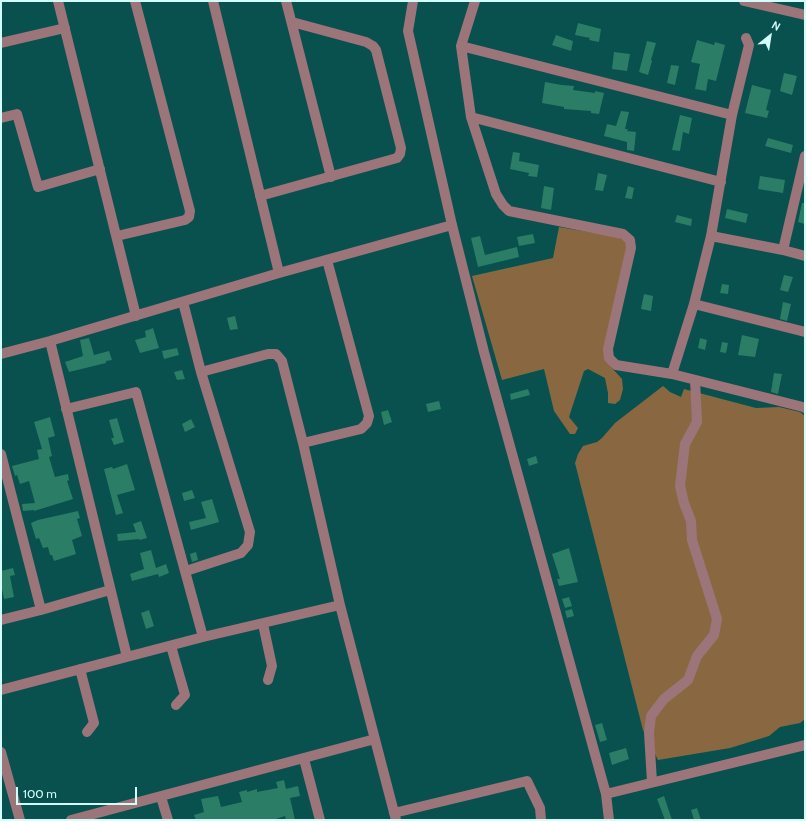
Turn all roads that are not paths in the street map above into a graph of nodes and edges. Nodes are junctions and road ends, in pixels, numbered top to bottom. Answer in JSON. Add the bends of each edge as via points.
{"nodes":[{"id":1,"x":58,"y":1,"type":"edge"},
{"id":2,"x":135,"y":1,"type":"edge"},
{"id":3,"x":213,"y":1,"type":"edge"},
{"id":4,"x":286,"y":1,"type":"edge"},
{"id":5,"x":413,"y":1,"type":"edge"},
{"id":6,"x":476,"y":1,"type":"edge"},
{"id":7,"x":744,"y":1,"type":"edge"},
{"id":8,"x":805,"y":15,"type":"edge"},
{"id":9,"x":292,"y":22,"type":"junction"},
{"id":10,"x":65,"y":28,"type":"junction"},
{"id":11,"x":746,"y":38,"type":"dead end"},
{"id":12,"x":1,"y":43,"type":"edge"},
{"id":13,"x":461,"y":46,"type":"junction"},
{"id":14,"x":732,"y":115,"type":"junction"},
{"id":15,"x":471,"y":116,"type":"junction"},
{"id":16,"x":1,"y":118,"type":"edge"},
{"id":17,"x":805,"y":156,"type":"edge"},
{"id":18,"x":100,"y":169,"type":"junction"},
{"id":19,"x":331,"y":177,"type":"junction"},
{"id":20,"x":721,"y":182,"type":"junction"},
{"id":21,"x":260,"y":196,"type":"junction"},
{"id":22,"x":452,"y":224,"type":"junction"},
{"id":23,"x":117,"y":236,"type":"junction"},
{"id":24,"x":710,"y":236,"type":"junction"},
{"id":25,"x":783,"y":250,"type":"junction"},
{"id":26,"x":805,"y":256,"type":"edge"},
{"id":27,"x":327,"y":260,"type":"junction"},
{"id":28,"x":279,"y":273,"type":"junction"},
{"id":29,"x":183,"y":302,"type":"junction"},
{"id":30,"x":694,"y":304,"type":"junction"},
{"id":31,"x":136,"y":316,"type":"junction"},
{"id":32,"x":805,"y":332,"type":"edge"},
{"id":33,"x":50,"y":341,"type":"junction"},
{"id":34,"x":1,"y":354,"type":"edge"},
{"id":35,"x":201,"y":372,"type":"junction"},
{"id":36,"x":672,"y":374,"type":"junction"},
{"id":37,"x":695,"y":380,"type":"junction"},
{"id":38,"x":805,"y":408,"type":"edge"},
{"id":39,"x":66,"y":409,"type":"junction"},
{"id":40,"x":303,"y":443,"type":"junction"},
{"id":41,"x":1,"y":454,"type":"edge"},
{"id":42,"x":186,"y":571,"type":"junction"},
{"id":43,"x":110,"y":590,"type":"junction"},
{"id":44,"x":340,"y":605,"type":"junction"},
{"id":45,"x":41,"y":610,"type":"junction"},
{"id":46,"x":1,"y":620,"type":"edge"},
{"id":47,"x":263,"y":624,"type":"junction"},
{"id":48,"x":203,"y":638,"type":"junction"},
{"id":49,"x":171,"y":646,"type":"junction"},
{"id":50,"x":127,"y":657,"type":"junction"},
{"id":51,"x":80,"y":669,"type":"junction"},
{"id":52,"x":268,"y":680,"type":"dead end"},
{"id":53,"x":1,"y":690,"type":"edge"},
{"id":54,"x":176,"y":705,"type":"dead end"},
{"id":55,"x":87,"y":732,"type":"dead end"},
{"id":56,"x":375,"y":740,"type":"junction"},
{"id":57,"x":805,"y":745,"type":"edge"},
{"id":58,"x":1,"y":752,"type":"edge"},
{"id":59,"x":304,"y":759,"type":"junction"},
{"id":60,"x":652,"y":782,"type":"junction"},
{"id":61,"x":606,"y":794,"type":"junction"},
{"id":62,"x":161,"y":797,"type":"junction"},
{"id":63,"x":395,"y":817,"type":"edge"},
{"id":64,"x":20,"y":820,"type":"edge"},
{"id":65,"x":71,"y":820,"type":"edge"},
{"id":66,"x":168,"y":820,"type":"edge"},
{"id":67,"x":320,"y":820,"type":"edge"},
{"id":68,"x":541,"y":820,"type":"edge"},
{"id":69,"x":609,"y":820,"type":"edge"}],
"edges":[{"from":1,"to":10,"type":"street"},
{"from":2,"to":23,"type":"street","via":[[190,211],[186,220]]},
{"from":3,"to":21,"type":"street"},
{"from":4,"to":9,"type":"street"},
{"from":5,"to":22,"type":"street","via":[[408,32]]},
{"from":6,"to":13,"type":"street"},
{"from":7,"to":8,"type":"street"},
{"from":9,"to":19,"type":"street"},
{"from":9,"to":19,"type":"street","via":[[373,46],[401,148],[397,158]]},
{"from":10,"to":12,"type":"street"},
{"from":10,"to":18,"type":"street"},
{"from":11,"to":14,"type":"street","via":[[749,45]]},
{"from":13,"to":14,"type":"street"},
{"from":13,"to":15,"type":"street"},
{"from":14,"to":20,"type":"street"},
{"from":15,"to":20,"type":"street"},
{"from":15,"to":36,"type":"street","via":[[496,194],[502,205],[510,211],[623,234],[630,240],[631,248],[608,349],[609,358],[616,365]]},
{"from":16,"to":18,"type":"street","via":[[17,114],[38,187]]},
{"from":17,"to":25,"type":"street"},
{"from":18,"to":23,"type":"street"},
{"from":19,"to":21,"type":"street"},
{"from":20,"to":24,"type":"street"},
{"from":21,"to":28,"type":"street"},
{"from":22,"to":27,"type":"street"},
{"from":22,"to":61,"type":"street","via":[[484,352]]},
{"from":23,"to":31,"type":"street"},
{"from":24,"to":25,"type":"street"},
{"from":24,"to":30,"type":"street"},
{"from":25,"to":26,"type":"street"},
{"from":27,"to":28,"type":"street"},
{"from":27,"to":40,"type":"street","via":[[368,416],[367,423],[361,429]]},
{"from":28,"to":29,"type":"street"},
{"from":29,"to":31,"type":"street"},
{"from":29,"to":35,"type":"street"},
{"from":30,"to":32,"type":"street"},
{"from":30,"to":36,"type":"street"},
{"from":31,"to":33,"type":"street"},
{"from":33,"to":34,"type":"street"},
{"from":33,"to":39,"type":"street"},
{"from":35,"to":40,"type":"street","via":[[276,354],[282,360]]},
{"from":35,"to":42,"type":"street","via":[[250,532],[248,545],[241,553]]},
{"from":36,"to":37,"type":"street"},
{"from":37,"to":38,"type":"street"},
{"from":37,"to":60,"type":"street","via":[[697,422],[685,444],[680,486],[691,521],[692,540],[717,619],[714,635],[697,656],[688,680],[664,698],[651,716],[649,733]]},
{"from":39,"to":42,"type":"street","via":[[136,392]]},
{"from":39,"to":43,"type":"street"},
{"from":40,"to":44,"type":"street"},
{"from":41,"to":45,"type":"street"},
{"from":42,"to":48,"type":"street"},
{"from":43,"to":45,"type":"street"},
{"from":43,"to":50,"type":"street"},
{"from":44,"to":47,"type":"street"},
{"from":44,"to":56,"type":"street"},
{"from":45,"to":46,"type":"street"},
{"from":47,"to":48,"type":"street"},
{"from":47,"to":52,"type":"street","via":[[272,666]]},
{"from":48,"to":49,"type":"street"},
{"from":49,"to":50,"type":"street"},
{"from":49,"to":54,"type":"street","via":[[185,694]]},
{"from":50,"to":51,"type":"street"},
{"from":51,"to":53,"type":"street"},
{"from":51,"to":55,"type":"street","via":[[94,723]]},
{"from":56,"to":59,"type":"street"},
{"from":56,"to":63,"type":"street"},
{"from":57,"to":60,"type":"street"},
{"from":58,"to":64,"type":"street"},
{"from":59,"to":62,"type":"street"},
{"from":59,"to":67,"type":"street"},
{"from":60,"to":61,"type":"street"},
{"from":61,"to":69,"type":"street"},
{"from":62,"to":65,"type":"street"},
{"from":62,"to":66,"type":"street"},
{"from":63,"to":68,"type":"street","via":[[527,782],[540,808]]}]}
